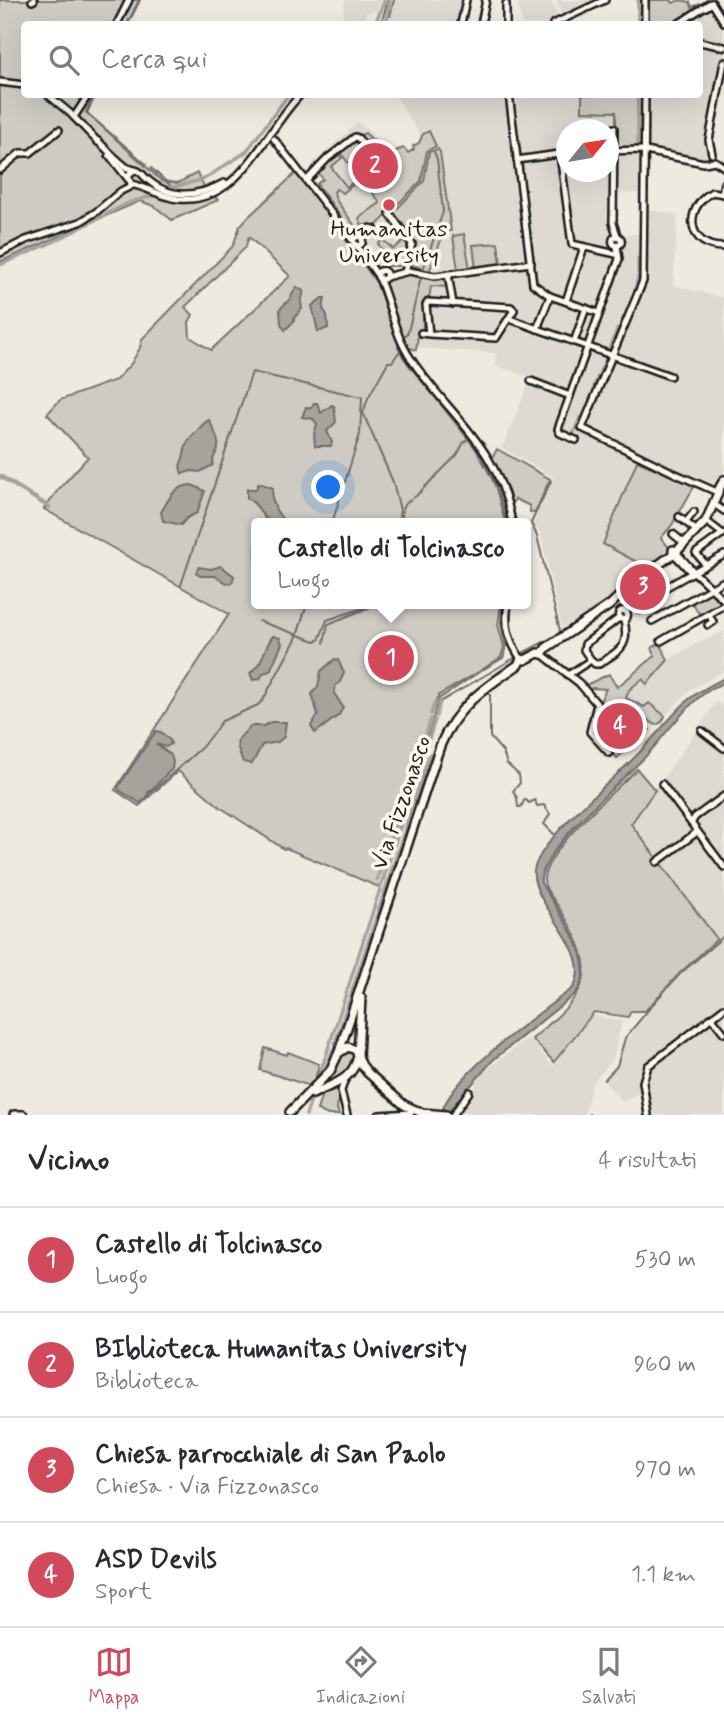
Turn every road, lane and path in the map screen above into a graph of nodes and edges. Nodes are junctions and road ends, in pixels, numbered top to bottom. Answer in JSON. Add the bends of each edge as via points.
{"nodes":[{"id":1,"x":129,"y":0,"type":"edge"},
{"id":2,"x":466,"y":0,"type":"edge"},
{"id":3,"x":486,"y":0,"type":"edge"},
{"id":4,"x":605,"y":0,"type":"edge"},
{"id":5,"x":645,"y":1,"type":"edge"},
{"id":6,"x":711,"y":2,"type":"edge"},
{"id":7,"x":506,"y":4,"type":"dead end"},
{"id":8,"x":118,"y":21,"type":"edge"},
{"id":9,"x":462,"y":21,"type":"edge"},
{"id":10,"x":482,"y":21,"type":"edge"},
{"id":11,"x":506,"y":21,"type":"edge"},
{"id":12,"x":560,"y":21,"type":"edge"},
{"id":13,"x":645,"y":21,"type":"edge"},
{"id":14,"x":686,"y":21,"type":"edge"},
{"id":15,"x":724,"y":22,"type":"edge"},
{"id":16,"x":703,"y":43,"type":"edge"},
{"id":17,"x":724,"y":47,"type":"edge"},
{"id":18,"x":724,"y":62,"type":"edge"},
{"id":19,"x":0,"y":82,"type":"edge"},
{"id":20,"x":21,"y":85,"type":"edge"},
{"id":21,"x":721,"y":88,"type":"edge"},
{"id":22,"x":52,"y":98,"type":"edge"},
{"id":23,"x":86,"y":98,"type":"edge"},
{"id":24,"x":298,"y":98,"type":"edge"},
{"id":25,"x":509,"y":98,"type":"edge"},
{"id":26,"x":645,"y":98,"type":"edge"},
{"id":27,"x":72,"y":115,"type":"junction"},
{"id":28,"x":59,"y":130,"type":"dead end"},
{"id":29,"x":275,"y":135,"type":"junction"},
{"id":30,"x":97,"y":141,"type":"junction"},
{"id":31,"x":619,"y":150,"type":"edge"},
{"id":32,"x":644,"y":151,"type":"junction"},
{"id":33,"x":369,"y":152,"type":"dead end"},
{"id":34,"x":556,"y":155,"type":"edge"},
{"id":35,"x":713,"y":158,"type":"junction"},
{"id":36,"x":517,"y":160,"type":"junction"},
{"id":37,"x":724,"y":166,"type":"edge"},
{"id":38,"x":244,"y":167,"type":"junction"},
{"id":39,"x":0,"y":170,"type":"edge"},
{"id":40,"x":133,"y":171,"type":"junction"},
{"id":41,"x":142,"y":177,"type":"junction"},
{"id":42,"x":128,"y":180,"type":"junction"},
{"id":43,"x":307,"y":180,"type":"junction"},
{"id":44,"x":566,"y":182,"type":"edge"},
{"id":45,"x":612,"y":182,"type":"edge"},
{"id":46,"x":724,"y":183,"type":"edge"},
{"id":47,"x":135,"y":185,"type":"junction"},
{"id":48,"x":121,"y":191,"type":"junction"},
{"id":49,"x":723,"y":194,"type":"edge"},
{"id":50,"x":390,"y":214,"type":"dead end"},
{"id":51,"x":369,"y":232,"type":"dead end"},
{"id":52,"x":358,"y":241,"type":"junction"},
{"id":53,"x":584,"y":247,"type":"junction"},
{"id":54,"x":724,"y":247,"type":"edge"},
{"id":55,"x":0,"y":253,"type":"edge"},
{"id":56,"x":616,"y":254,"type":"junction"},
{"id":57,"x":531,"y":263,"type":"junction"},
{"id":58,"x":405,"y":272,"type":"junction"},
{"id":59,"x":448,"y":274,"type":"junction"},
{"id":60,"x":382,"y":275,"type":"junction"},
{"id":61,"x":550,"y":296,"type":"junction"},
{"id":62,"x":566,"y":301,"type":"junction"},
{"id":63,"x":453,"y":304,"type":"junction"},
{"id":64,"x":586,"y":308,"type":"junction"},
{"id":65,"x":599,"y":313,"type":"junction"},
{"id":66,"x":510,"y":319,"type":"junction"},
{"id":67,"x":537,"y":329,"type":"junction"},
{"id":68,"x":421,"y":333,"type":"dead end"},
{"id":69,"x":429,"y":334,"type":"junction"},
{"id":70,"x":574,"y":342,"type":"junction"},
{"id":71,"x":587,"y":347,"type":"junction"},
{"id":72,"x":612,"y":355,"type":"junction"},
{"id":73,"x":670,"y":376,"type":"dead end"},
{"id":74,"x":531,"y":381,"type":"dead end"},
{"id":75,"x":570,"y":396,"type":"junction"},
{"id":76,"x":576,"y":440,"type":"dead end"},
{"id":77,"x":720,"y":492,"type":"edge"},
{"id":78,"x":724,"y":511,"type":"edge"},
{"id":79,"x":694,"y":512,"type":"dead end"},
{"id":80,"x":679,"y":517,"type":"dead end"},
{"id":81,"x":511,"y":518,"type":"edge"},
{"id":82,"x":706,"y":521,"type":"junction"},
{"id":83,"x":686,"y":522,"type":"junction"},
{"id":84,"x":697,"y":531,"type":"junction"},
{"id":85,"x":673,"y":534,"type":"dead end"},
{"id":86,"x":723,"y":534,"type":"edge"},
{"id":87,"x":684,"y":543,"type":"junction"},
{"id":88,"x":676,"y":553,"type":"junction"},
{"id":89,"x":724,"y":555,"type":"edge"},
{"id":90,"x":706,"y":565,"type":"junction"},
{"id":91,"x":651,"y":569,"type":"junction"},
{"id":92,"x":694,"y":572,"type":"junction"},
{"id":93,"x":724,"y":581,"type":"edge"},
{"id":94,"x":711,"y":588,"type":"junction"},
{"id":95,"x":663,"y":589,"type":"junction"},
{"id":96,"x":724,"y":603,"type":"edge"},
{"id":97,"x":508,"y":609,"type":"edge"},
{"id":98,"x":640,"y":610,"type":"dead end"},
{"id":99,"x":709,"y":614,"type":"junction"},
{"id":100,"x":652,"y":621,"type":"dead end"},
{"id":101,"x":708,"y":625,"type":"dead end"},
{"id":102,"x":661,"y":641,"type":"dead end"},
{"id":103,"x":541,"y":653,"type":"junction"},
{"id":104,"x":522,"y":660,"type":"junction"},
{"id":105,"x":590,"y":660,"type":"junction"},
{"id":106,"x":568,"y":675,"type":"junction"},
{"id":107,"x":702,"y":732,"type":"dead end"},
{"id":108,"x":724,"y":748,"type":"edge"},
{"id":109,"x":609,"y":753,"type":"dead end"},
{"id":110,"x":662,"y":784,"type":"dead end"},
{"id":111,"x":724,"y":796,"type":"edge"},
{"id":112,"x":692,"y":822,"type":"junction"},
{"id":113,"x":697,"y":832,"type":"junction"},
{"id":114,"x":657,"y":862,"type":"dead end"},
{"id":115,"x":724,"y":867,"type":"edge"},
{"id":116,"x":362,"y":983,"type":"junction"},
{"id":117,"x":724,"y":1008,"type":"edge"},
{"id":118,"x":713,"y":1019,"type":"junction"},
{"id":119,"x":724,"y":1033,"type":"edge"},
{"id":120,"x":339,"y":1052,"type":"junction"},
{"id":121,"x":358,"y":1056,"type":"junction"},
{"id":122,"x":330,"y":1071,"type":"junction"},
{"id":123,"x":367,"y":1072,"type":"junction"},
{"id":124,"x":348,"y":1076,"type":"junction"},
{"id":125,"x":334,"y":1086,"type":"junction"},
{"id":126,"x":469,"y":1092,"type":"dead end"},
{"id":127,"x":341,"y":1096,"type":"junction"},
{"id":128,"x":411,"y":1113,"type":"dead end"},
{"id":129,"x":288,"y":1114,"type":"edge"},
{"id":130,"x":430,"y":1114,"type":"edge"},
{"id":131,"x":13,"y":1115,"type":"edge"},
{"id":132,"x":23,"y":1115,"type":"edge"},
{"id":133,"x":347,"y":1115,"type":"edge"},
{"id":134,"x":379,"y":1115,"type":"edge"},
{"id":135,"x":446,"y":1115,"type":"edge"},
{"id":136,"x":453,"y":1115,"type":"edge"},
{"id":137,"x":648,"y":1115,"type":"edge"}],
"edges":[{"from":1,"to":8,"type":"street"},
{"from":2,"to":9,"type":"street"},
{"from":3,"to":10,"type":"street"},
{"from":4,"to":12,"type":"street"},
{"from":5,"to":13,"type":"street"},
{"from":6,"to":14,"type":"street"},
{"from":6,"to":15,"type":"street"},
{"from":7,"to":11,"type":"street"},
{"from":16,"to":17,"type":"street"},
{"from":18,"to":21,"type":"street"},
{"from":19,"to":20,"type":"street"},
{"from":21,"to":35,"type":"street","via":[[709,140]]},
{"from":22,"to":27,"type":"street"},
{"from":23,"to":27,"type":"street"},
{"from":24,"to":29,"type":"street"},
{"from":25,"to":36,"type":"street"},
{"from":26,"to":32,"type":"street"},
{"from":27,"to":30,"type":"street"},
{"from":28,"to":39,"type":"street"},
{"from":29,"to":38,"type":"street"},
{"from":29,"to":43,"type":"street"},
{"from":30,"to":40,"type":"street"},
{"from":30,"to":42,"type":"street"},
{"from":31,"to":32,"type":"street"},
{"from":32,"to":35,"type":"street","via":[[704,163]]},
{"from":32,"to":72,"type":"street","via":[[644,279]]},
{"from":33,"to":43,"type":"street","via":[[355,137]]},
{"from":34,"to":36,"type":"street"},
{"from":35,"to":37,"type":"street"},
{"from":36,"to":57,"type":"street"},
{"from":38,"to":41,"type":"street","via":[[224,183],[195,194],[173,193]]},
{"from":38,"to":47,"type":"street","via":[[222,189],[195,198],[168,197]]},
{"from":40,"to":41,"type":"street"},
{"from":40,"to":42,"type":"street"},
{"from":41,"to":47,"type":"street"},
{"from":42,"to":47,"type":"street"},
{"from":42,"to":48,"type":"street"},
{"from":43,"to":52,"type":"street","via":[[344,230]]},
{"from":44,"to":53,"type":"street","via":[[572,245]]},
{"from":45,"to":56,"type":"street"},
{"from":46,"to":49,"type":"street"},
{"from":47,"to":48,"type":"street"},
{"from":48,"to":55,"type":"street","via":[[86,218]]},
{"from":49,"to":54,"type":"street","via":[[712,192],[702,197],[692,217],[700,238]]},
{"from":50,"to":58,"type":"street","via":[[412,246]]},
{"from":51,"to":52,"type":"street"},
{"from":52,"to":60,"type":"street","via":[[364,257]]},
{"from":53,"to":56,"type":"street"},
{"from":53,"to":62,"type":"street"},
{"from":56,"to":65,"type":"street","via":[[619,259]]},
{"from":57,"to":59,"type":"street"},
{"from":57,"to":61,"type":"street","via":[[535,287]]},
{"from":58,"to":59,"type":"street"},
{"from":58,"to":60,"type":"street"},
{"from":59,"to":63,"type":"street"},
{"from":60,"to":81,"type":"street","via":[[396,332],[410,358],[491,460]]},
{"from":61,"to":62,"type":"street"},
{"from":61,"to":67,"type":"street"},
{"from":62,"to":64,"type":"street"},
{"from":63,"to":66,"type":"street","via":[[510,307],[514,310]]},
{"from":63,"to":69,"type":"street","via":[[427,303]]},
{"from":64,"to":65,"type":"street"},
{"from":64,"to":70,"type":"street"},
{"from":65,"to":71,"type":"street"},
{"from":66,"to":67,"type":"street"},
{"from":66,"to":69,"type":"street","via":[[496,338]]},
{"from":67,"to":70,"type":"street"},
{"from":68,"to":69,"type":"street"},
{"from":70,"to":71,"type":"street"},
{"from":71,"to":72,"type":"street"},
{"from":71,"to":75,"type":"street"},
{"from":72,"to":73,"type":"street"},
{"from":72,"to":77,"type":"street","via":[[582,427]]},
{"from":74,"to":75,"type":"street"},
{"from":75,"to":76,"type":"street","via":[[558,431]]},
{"from":77,"to":78,"type":"street"},
{"from":77,"to":82,"type":"main road","name":"Via Fizzonasco"},
{"from":79,"to":83,"type":"street"},
{"from":80,"to":83,"type":"street"},
{"from":82,"to":84,"type":"main road","name":"Via Fizzonasco"},
{"from":82,"to":86,"type":"street"},
{"from":83,"to":84,"type":"street"},
{"from":84,"to":87,"type":"main road","name":"Via Fizzonasco"},
{"from":85,"to":87,"type":"street"},
{"from":86,"to":90,"type":"street","via":[[696,553]]},
{"from":87,"to":88,"type":"main road","name":"Via Fizzonasco"},
{"from":88,"to":91,"type":"main road","name":"Via Fizzonasco"},
{"from":88,"to":92,"type":"street"},
{"from":89,"to":90,"type":"street"},
{"from":90,"to":92,"type":"street"},
{"from":91,"to":95,"type":"street"},
{"from":91,"to":103,"type":"main road","name":"Via Fizzonasco","via":[[610,605]]},
{"from":92,"to":94,"type":"street"},
{"from":92,"to":95,"type":"street"},
{"from":93,"to":94,"type":"street"},
{"from":94,"to":96,"type":"street"},
{"from":94,"to":100,"type":"street"},
{"from":95,"to":98,"type":"street"},
{"from":96,"to":99,"type":"street"},
{"from":97,"to":104,"type":"street","via":[[506,629]]},
{"from":99,"to":101,"type":"street","via":[[713,622]]},
{"from":99,"to":102,"type":"street"},
{"from":103,"to":104,"type":"main road","name":"Via Fizzonasco"},
{"from":103,"to":106,"type":"street"},
{"from":104,"to":116,"type":"main road","name":"Via Fizzonasco","via":[[471,699],[444,736]]},
{"from":105,"to":105,"type":"street","via":[[584,644],[622,619],[627,635],[623,646],[599,664]]},
{"from":105,"to":106,"type":"street"},
{"from":106,"to":109,"type":"street","via":[[597,704],[590,732]]},
{"from":107,"to":108,"type":"street"},
{"from":110,"to":112,"type":"street"},
{"from":111,"to":112,"type":"street"},
{"from":112,"to":113,"type":"street"},
{"from":113,"to":114,"type":"street"},
{"from":113,"to":115,"type":"street"},
{"from":116,"to":120,"type":"main road","name":"Via Fizzonasco"},
{"from":116,"to":121,"type":"main road","name":"Via Fizzonasco"},
{"from":117,"to":118,"type":"street"},
{"from":118,"to":119,"type":"street"},
{"from":118,"to":137,"type":"street","via":[[648,1066],[643,1082]]},
{"from":120,"to":121,"type":"main road","via":[[351,1047]]},
{"from":120,"to":122,"type":"main road","name":"Via Fizzonasco"},
{"from":121,"to":123,"type":"main road"},
{"from":121,"to":124,"type":"main road"},
{"from":122,"to":125,"type":"main road","via":[[328,1078]]},
{"from":122,"to":129,"type":"main road","name":"Via Fizzonasco"},
{"from":123,"to":124,"type":"main road","via":[[358,1069]]},
{"from":123,"to":130,"type":"main road","via":[[404,1105]]},
{"from":124,"to":125,"type":"main road"},
{"from":124,"to":127,"type":"street"},
{"from":125,"to":127,"type":"street"},
{"from":125,"to":129,"type":"main road","via":[[315,1092]]},
{"from":126,"to":136,"type":"street"},
{"from":127,"to":133,"type":"street"},
{"from":128,"to":134,"type":"street"},
{"from":130,"to":135,"type":"main road"},
{"from":131,"to":132,"type":"main road"}]}
